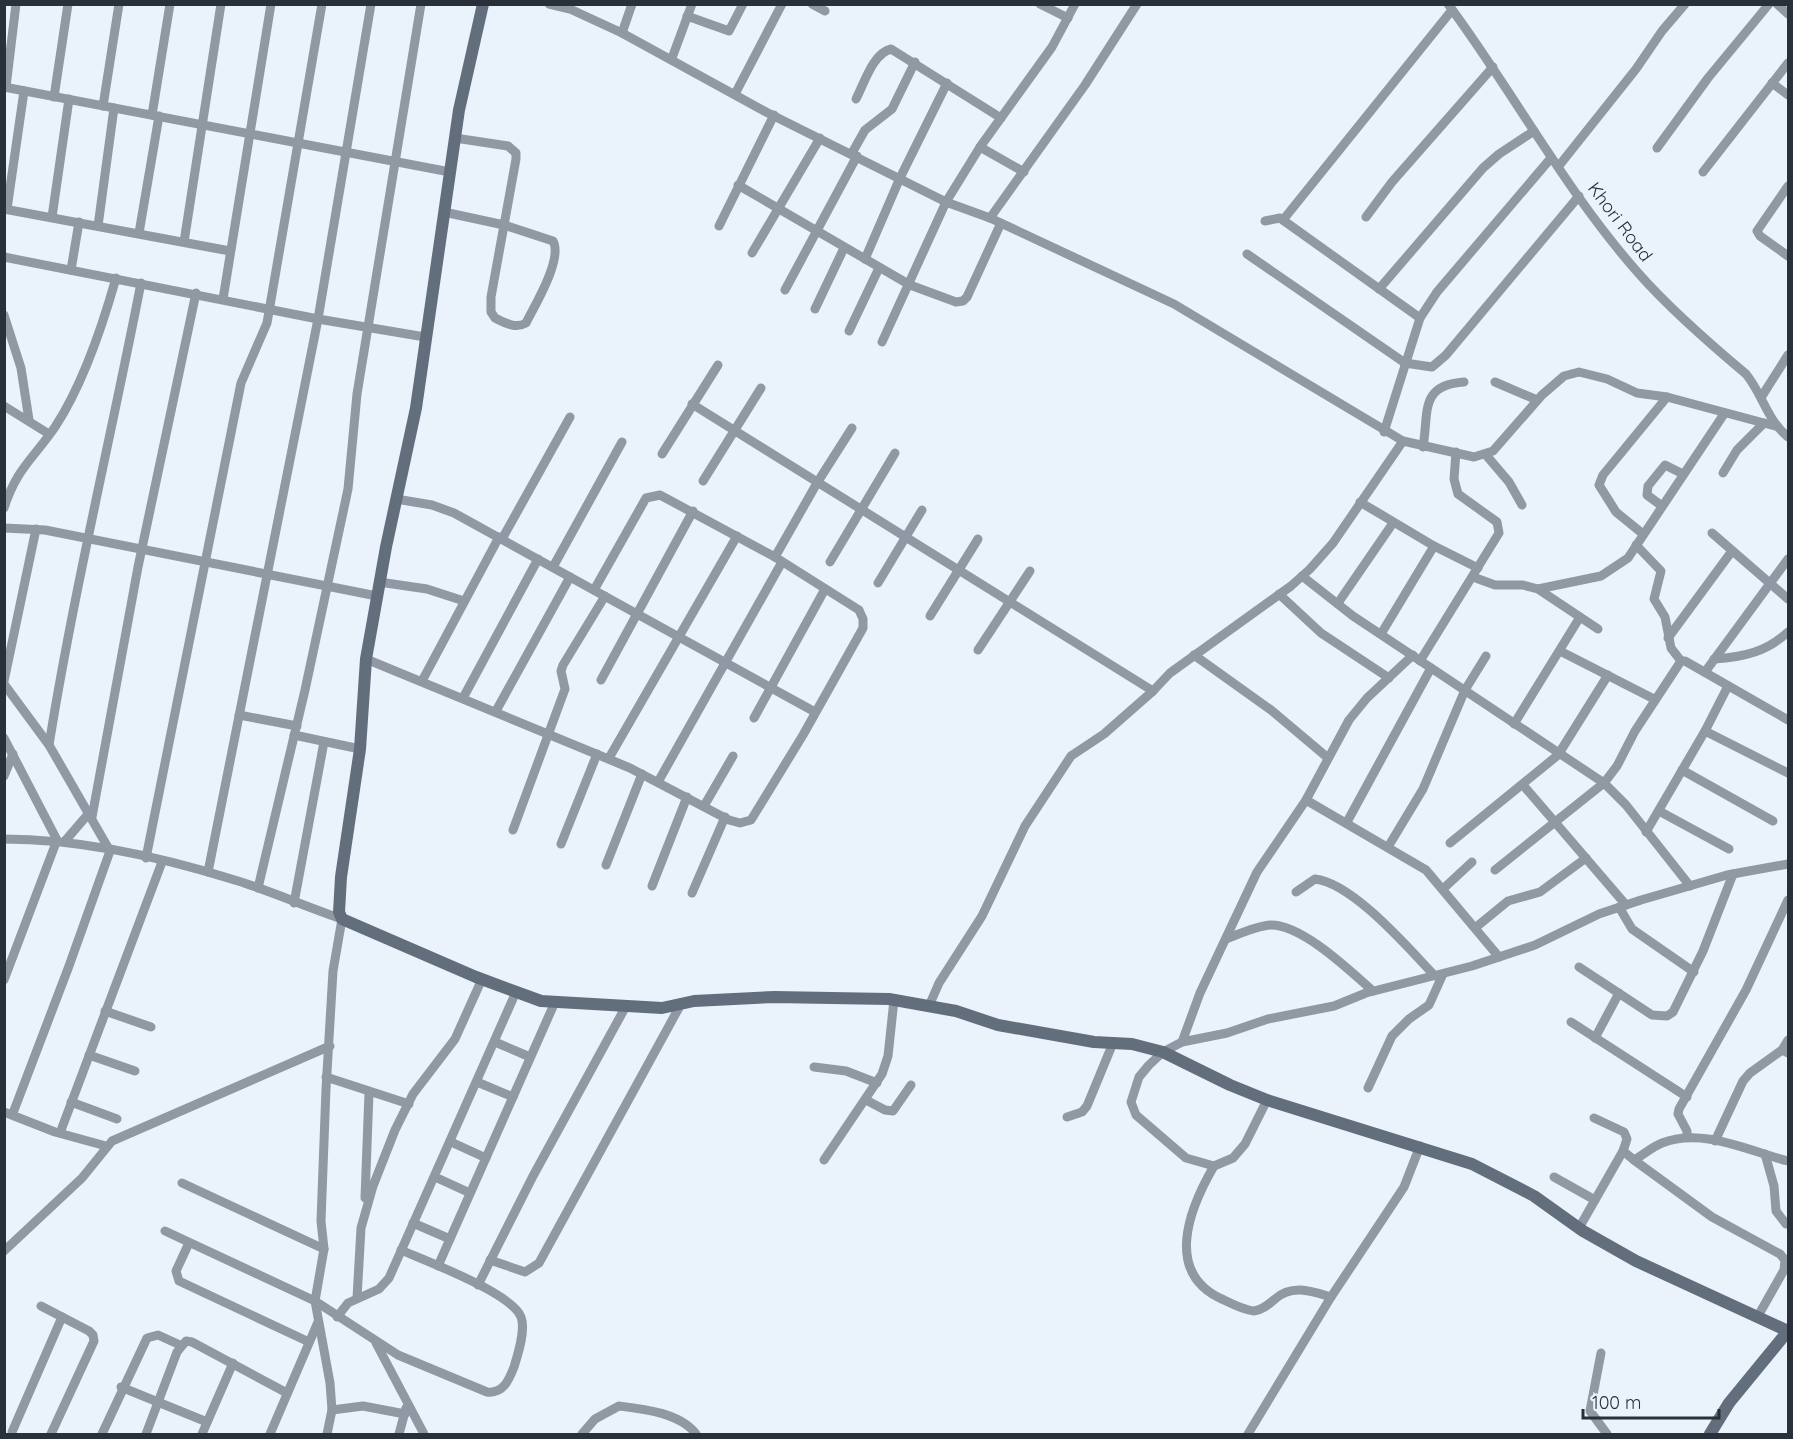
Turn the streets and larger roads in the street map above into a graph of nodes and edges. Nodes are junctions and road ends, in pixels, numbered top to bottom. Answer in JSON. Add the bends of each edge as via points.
{"nodes":[{"id":1,"x":16,"y":4,"type":"edge"},
{"id":2,"x":68,"y":4,"type":"edge"},
{"id":3,"x":119,"y":4,"type":"edge"},
{"id":4,"x":170,"y":4,"type":"edge"},
{"id":5,"x":221,"y":4,"type":"edge"},
{"id":6,"x":271,"y":4,"type":"edge"},
{"id":7,"x":322,"y":4,"type":"edge"},
{"id":8,"x":371,"y":4,"type":"edge"},
{"id":9,"x":421,"y":4,"type":"edge"},
{"id":10,"x":483,"y":4,"type":"edge"},
{"id":11,"x":549,"y":4,"type":"edge"},
{"id":12,"x":632,"y":4,"type":"edge"},
{"id":13,"x":692,"y":4,"type":"edge"},
{"id":14,"x":743,"y":4,"type":"edge"},
{"id":15,"x":782,"y":4,"type":"edge"},
{"id":16,"x":812,"y":4,"type":"edge"},
{"id":17,"x":1040,"y":4,"type":"edge"},
{"id":18,"x":1075,"y":4,"type":"edge"},
{"id":19,"x":1685,"y":4,"type":"edge"},
{"id":20,"x":1769,"y":4,"type":"edge"},
{"id":21,"x":1777,"y":4,"type":"edge"},
{"id":22,"x":1136,"y":5,"type":"edge"},
{"id":23,"x":1450,"y":7,"type":"edge"},
{"id":24,"x":578,"y":8,"type":"edge"},
{"id":25,"x":825,"y":10,"type":"dead end"},
{"id":26,"x":1788,"y":14,"type":"edge"},
{"id":27,"x":687,"y":16,"type":"junction"},
{"id":28,"x":1068,"y":18,"type":"junction"},
{"id":29,"x":622,"y":33,"type":"junction"},
{"id":30,"x":672,"y":58,"type":"junction"},
{"id":31,"x":915,"y":62,"type":"junction"},
{"id":32,"x":1788,"y":63,"type":"edge"},
{"id":33,"x":1493,"y":68,"type":"junction"},
{"id":34,"x":947,"y":83,"type":"junction"},
{"id":35,"x":1772,"y":83,"type":"junction"},
{"id":36,"x":5,"y":87,"type":"edge"},
{"id":37,"x":24,"y":91,"type":"junction"},
{"id":38,"x":735,"y":94,"type":"junction"},
{"id":39,"x":1788,"y":95,"type":"edge"},
{"id":40,"x":54,"y":97,"type":"junction"},
{"id":41,"x":69,"y":99,"type":"junction"},
{"id":42,"x":856,"y":99,"type":"dead end"},
{"id":43,"x":103,"y":106,"type":"junction"},
{"id":44,"x":114,"y":108,"type":"junction"},
{"id":45,"x":155,"y":115,"type":"junction"},
{"id":46,"x":774,"y":116,"type":"junction"},
{"id":47,"x":1001,"y":118,"type":"junction"},
{"id":48,"x":203,"y":124,"type":"junction"},
{"id":49,"x":1534,"y":131,"type":"junction"},
{"id":50,"x":249,"y":133,"type":"junction"},
{"id":51,"x":455,"y":138,"type":"junction"},
{"id":52,"x":820,"y":138,"type":"junction"},
{"id":53,"x":299,"y":143,"type":"junction"},
{"id":54,"x":980,"y":147,"type":"junction"},
{"id":55,"x":1657,"y":148,"type":"dead end"},
{"id":56,"x":348,"y":152,"type":"junction"},
{"id":57,"x":854,"y":154,"type":"junction"},
{"id":58,"x":1551,"y":158,"type":"junction"},
{"id":59,"x":396,"y":161,"type":"junction"},
{"id":60,"x":1557,"y":167,"type":"junction"},
{"id":61,"x":450,"y":172,"type":"junction"},
{"id":62,"x":1024,"y":172,"type":"junction"},
{"id":63,"x":1703,"y":172,"type":"dead end"},
{"id":64,"x":900,"y":178,"type":"junction"},
{"id":65,"x":738,"y":186,"type":"junction"},
{"id":66,"x":1788,"y":186,"type":"edge"},
{"id":67,"x":1579,"y":196,"type":"junction"},
{"id":68,"x":946,"y":202,"type":"junction"},
{"id":69,"x":6,"y":209,"type":"edge"},
{"id":70,"x":779,"y":210,"type":"junction"},
{"id":71,"x":444,"y":212,"type":"junction"},
{"id":72,"x":1366,"y":217,"type":"dead end"},
{"id":73,"x":52,"y":218,"type":"junction"},
{"id":74,"x":990,"y":218,"type":"junction"},
{"id":75,"x":1264,"y":220,"type":"dead end"},
{"id":76,"x":1283,"y":220,"type":"junction"},
{"id":77,"x":79,"y":222,"type":"junction"},
{"id":78,"x":1001,"y":223,"type":"junction"},
{"id":79,"x":504,"y":225,"type":"junction"},
{"id":80,"x":98,"y":226,"type":"junction"},
{"id":81,"x":719,"y":226,"type":"dead end"},
{"id":82,"x":815,"y":232,"type":"junction"},
{"id":83,"x":139,"y":233,"type":"junction"},
{"id":84,"x":184,"y":242,"type":"junction"},
{"id":85,"x":844,"y":248,"type":"junction"},
{"id":86,"x":230,"y":251,"type":"junction"},
{"id":87,"x":752,"y":253,"type":"dead end"},
{"id":88,"x":1247,"y":254,"type":"dead end"},
{"id":89,"x":1788,"y":256,"type":"edge"},
{"id":90,"x":4,"y":257,"type":"edge"},
{"id":91,"x":865,"y":259,"type":"junction"},
{"id":92,"x":879,"y":268,"type":"junction"},
{"id":93,"x":71,"y":270,"type":"junction"},
{"id":94,"x":116,"y":278,"type":"junction"},
{"id":95,"x":141,"y":283,"type":"junction"},
{"id":96,"x":909,"y":285,"type":"junction"},
{"id":97,"x":1380,"y":289,"type":"junction"},
{"id":98,"x":785,"y":291,"type":"dead end"},
{"id":99,"x":196,"y":293,"type":"junction"},
{"id":100,"x":223,"y":299,"type":"junction"},
{"id":101,"x":270,"y":308,"type":"junction"},
{"id":102,"x":815,"y":309,"type":"dead end"},
{"id":103,"x":4,"y":315,"type":"edge"},
{"id":104,"x":1420,"y":318,"type":"junction"},
{"id":105,"x":318,"y":320,"type":"junction"},
{"id":106,"x":369,"y":327,"type":"junction"},
{"id":107,"x":849,"y":331,"type":"dead end"},
{"id":108,"x":425,"y":337,"type":"junction"},
{"id":109,"x":882,"y":342,"type":"dead end"},
{"id":110,"x":16,"y":347,"type":"junction"},
{"id":111,"x":4,"y":350,"type":"edge"},
{"id":112,"x":1787,"y":360,"type":"edge"},
{"id":113,"x":1405,"y":363,"type":"junction"},
{"id":114,"x":718,"y":364,"type":"dead end"},
{"id":115,"x":1464,"y":382,"type":"dead end"},
{"id":116,"x":1495,"y":382,"type":"dead end"},
{"id":117,"x":761,"y":388,"type":"dead end"},
{"id":118,"x":1762,"y":396,"type":"junction"},
{"id":119,"x":1667,"y":397,"type":"junction"},
{"id":120,"x":1537,"y":400,"type":"junction"},
{"id":121,"x":692,"y":404,"type":"junction"},
{"id":122,"x":4,"y":406,"type":"edge"},
{"id":123,"x":1724,"y":414,"type":"junction"},
{"id":124,"x":570,"y":417,"type":"dead end"},
{"id":125,"x":29,"y":420,"type":"junction"},
{"id":126,"x":1764,"y":423,"type":"junction"},
{"id":127,"x":1775,"y":426,"type":"junction"},
{"id":128,"x":852,"y":428,"type":"dead end"},
{"id":129,"x":734,"y":430,"type":"junction"},
{"id":130,"x":1384,"y":432,"type":"junction"},
{"id":131,"x":49,"y":434,"type":"junction"},
{"id":132,"x":1788,"y":437,"type":"edge"},
{"id":133,"x":1403,"y":441,"type":"junction"},
{"id":134,"x":622,"y":442,"type":"dead end"},
{"id":135,"x":1423,"y":447,"type":"junction"},
{"id":136,"x":1456,"y":452,"type":"junction"},
{"id":137,"x":895,"y":453,"type":"dead end"},
{"id":138,"x":662,"y":454,"type":"dead end"},
{"id":139,"x":1486,"y":455,"type":"junction"},
{"id":140,"x":1723,"y":473,"type":"dead end"},
{"id":141,"x":1683,"y":474,"type":"junction"},
{"id":142,"x":703,"y":481,"type":"dead end"},
{"id":143,"x":817,"y":483,"type":"junction"},
{"id":144,"x":396,"y":499,"type":"junction"},
{"id":145,"x":1360,"y":502,"type":"junction"},
{"id":146,"x":1522,"y":505,"type":"dead end"},
{"id":147,"x":1662,"y":506,"type":"junction"},
{"id":148,"x":4,"y":508,"type":"edge"},
{"id":149,"x":861,"y":510,"type":"junction"},
{"id":150,"x":922,"y":510,"type":"dead end"},
{"id":151,"x":693,"y":511,"type":"junction"},
{"id":152,"x":1393,"y":523,"type":"junction"},
{"id":153,"x":4,"y":528,"type":"edge"},
{"id":154,"x":36,"y":529,"type":"junction"},
{"id":155,"x":1712,"y":532,"type":"dead end"},
{"id":156,"x":1643,"y":534,"type":"junction"},
{"id":157,"x":737,"y":536,"type":"junction"},
{"id":158,"x":904,"y":537,"type":"junction"},
{"id":159,"x":86,"y":538,"type":"junction"},
{"id":160,"x":500,"y":538,"type":"junction"},
{"id":161,"x":978,"y":538,"type":"dead end"},
{"id":162,"x":1636,"y":545,"type":"junction"},
{"id":163,"x":1434,"y":546,"type":"junction"},
{"id":164,"x":142,"y":549,"type":"junction"},
{"id":165,"x":1732,"y":551,"type":"junction"},
{"id":166,"x":538,"y":559,"type":"junction"},
{"id":167,"x":1788,"y":559,"type":"edge"},
{"id":168,"x":779,"y":560,"type":"junction"},
{"id":169,"x":206,"y":562,"type":"junction"},
{"id":170,"x":830,"y":562,"type":"dead end"},
{"id":171,"x":553,"y":567,"type":"junction"},
{"id":172,"x":1478,"y":568,"type":"junction"},
{"id":173,"x":958,"y":570,"type":"junction"},
{"id":174,"x":1030,"y":571,"type":"dead end"},
{"id":175,"x":267,"y":572,"type":"junction"},
{"id":176,"x":1302,"y":576,"type":"junction"},
{"id":177,"x":570,"y":577,"type":"junction"},
{"id":178,"x":1473,"y":577,"type":"junction"},
{"id":179,"x":379,"y":582,"type":"junction"},
{"id":180,"x":878,"y":583,"type":"dead end"},
{"id":181,"x":1770,"y":584,"type":"junction"},
{"id":182,"x":327,"y":585,"type":"junction"},
{"id":183,"x":825,"y":589,"type":"junction"},
{"id":184,"x":1538,"y":589,"type":"junction"},
{"id":185,"x":594,"y":590,"type":"junction"},
{"id":186,"x":1279,"y":594,"type":"junction"},
{"id":187,"x":377,"y":596,"type":"junction"},
{"id":188,"x":604,"y":596,"type":"junction"},
{"id":189,"x":1788,"y":599,"type":"edge"},
{"id":190,"x":1009,"y":601,"type":"junction"},
{"id":191,"x":464,"y":602,"type":"junction"},
{"id":192,"x":1338,"y":603,"type":"junction"},
{"id":193,"x":638,"y":614,"type":"junction"},
{"id":194,"x":930,"y":616,"type":"dead end"},
{"id":195,"x":1580,"y":617,"type":"junction"},
{"id":196,"x":1598,"y":629,"type":"dead end"},
{"id":197,"x":1788,"y":632,"type":"edge"},
{"id":198,"x":1381,"y":634,"type":"junction"},
{"id":199,"x":677,"y":636,"type":"junction"},
{"id":200,"x":1668,"y":638,"type":"junction"},
{"id":201,"x":978,"y":650,"type":"dead end"},
{"id":202,"x":1560,"y":651,"type":"junction"},
{"id":203,"x":1194,"y":655,"type":"junction"},
{"id":204,"x":1485,"y":656,"type":"dead end"},
{"id":205,"x":366,"y":658,"type":"junction"},
{"id":206,"x":1417,"y":658,"type":"junction"},
{"id":207,"x":1714,"y":659,"type":"junction"},
{"id":208,"x":1681,"y":661,"type":"junction"},
{"id":209,"x":726,"y":664,"type":"junction"},
{"id":210,"x":1431,"y":668,"type":"junction"},
{"id":211,"x":1705,"y":672,"type":"junction"},
{"id":212,"x":1608,"y":675,"type":"junction"},
{"id":213,"x":1389,"y":678,"type":"junction"},
{"id":214,"x":601,"y":680,"type":"dead end"},
{"id":215,"x":422,"y":681,"type":"junction"},
{"id":216,"x":4,"y":682,"type":"edge"},
{"id":217,"x":1728,"y":686,"type":"junction"},
{"id":218,"x":770,"y":689,"type":"junction"},
{"id":219,"x":1465,"y":690,"type":"junction"},
{"id":220,"x":1153,"y":691,"type":"junction"},
{"id":221,"x":463,"y":698,"type":"junction"},
{"id":222,"x":1654,"y":699,"type":"junction"},
{"id":223,"x":496,"y":711,"type":"junction"},
{"id":224,"x":815,"y":712,"type":"junction"},
{"id":225,"x":238,"y":715,"type":"junction"},
{"id":226,"x":754,"y":718,"type":"dead end"},
{"id":227,"x":1788,"y":720,"type":"edge"},
{"id":228,"x":1514,"y":724,"type":"junction"},
{"id":229,"x":295,"y":731,"type":"junction"},
{"id":230,"x":1705,"y":731,"type":"junction"},
{"id":231,"x":548,"y":733,"type":"junction"},
{"id":232,"x":4,"y":738,"type":"edge"},
{"id":233,"x":324,"y":742,"type":"junction"},
{"id":234,"x":49,"y":745,"type":"junction"},
{"id":235,"x":360,"y":749,"type":"junction"},
{"id":236,"x":13,"y":754,"type":"junction"},
{"id":237,"x":597,"y":754,"type":"junction"},
{"id":238,"x":1558,"y":755,"type":"junction"},
{"id":239,"x":733,"y":756,"type":"dead end"},
{"id":240,"x":1328,"y":758,"type":"junction"},
{"id":241,"x":609,"y":759,"type":"junction"},
{"id":242,"x":1682,"y":770,"type":"junction"},
{"id":243,"x":1788,"y":773,"type":"edge"},
{"id":244,"x":642,"y":774,"type":"junction"},
{"id":245,"x":4,"y":776,"type":"edge"},
{"id":246,"x":658,"y":782,"type":"junction"},
{"id":247,"x":1604,"y":783,"type":"junction"},
{"id":248,"x":1523,"y":785,"type":"junction"},
{"id":249,"x":687,"y":797,"type":"junction"},
{"id":250,"x":1306,"y":800,"type":"junction"},
{"id":251,"x":704,"y":806,"type":"junction"},
{"id":252,"x":1659,"y":811,"type":"junction"},
{"id":253,"x":91,"y":814,"type":"junction"},
{"id":254,"x":725,"y":817,"type":"junction"},
{"id":255,"x":1773,"y":821,"type":"dead end"},
{"id":256,"x":1347,"y":822,"type":"junction"},
{"id":257,"x":1555,"y":822,"type":"junction"},
{"id":258,"x":513,"y":830,"type":"dead end"},
{"id":259,"x":1646,"y":832,"type":"junction"},
{"id":260,"x":5,"y":840,"type":"edge"},
{"id":261,"x":61,"y":840,"type":"junction"},
{"id":262,"x":1450,"y":843,"type":"dead end"},
{"id":263,"x":561,"y":844,"type":"dead end"},
{"id":264,"x":1388,"y":848,"type":"junction"},
{"id":265,"x":1729,"y":849,"type":"dead end"},
{"id":266,"x":110,"y":851,"type":"junction"},
{"id":267,"x":146,"y":858,"type":"junction"},
{"id":268,"x":1586,"y":858,"type":"junction"},
{"id":269,"x":162,"y":862,"type":"junction"},
{"id":270,"x":1473,"y":862,"type":"dead end"},
{"id":271,"x":1788,"y":864,"type":"edge"},
{"id":272,"x":606,"y":865,"type":"dead end"},
{"id":273,"x":1495,"y":870,"type":"dead end"},
{"id":274,"x":208,"y":872,"type":"junction"},
{"id":275,"x":1733,"y":874,"type":"junction"},
{"id":276,"x":652,"y":886,"type":"dead end"},
{"id":277,"x":1690,"y":886,"type":"junction"},
{"id":278,"x":258,"y":888,"type":"junction"},
{"id":279,"x":1444,"y":888,"type":"junction"},
{"id":280,"x":1296,"y":892,"type":"dead end"},
{"id":281,"x":692,"y":893,"type":"dead end"},
{"id":282,"x":1788,"y":900,"type":"edge"},
{"id":283,"x":294,"y":903,"type":"junction"},
{"id":284,"x":1623,"y":906,"type":"junction"},
{"id":285,"x":342,"y":919,"type":"junction"},
{"id":286,"x":1475,"y":928,"type":"junction"},
{"id":287,"x":1226,"y":939,"type":"junction"},
{"id":288,"x":1499,"y":957,"type":"junction"},
{"id":289,"x":1579,"y":967,"type":"dead end"},
{"id":290,"x":1694,"y":972,"type":"junction"},
{"id":291,"x":5,"y":975,"type":"edge"},
{"id":292,"x":1439,"y":975,"type":"junction"},
{"id":293,"x":482,"y":980,"type":"junction"},
{"id":294,"x":1373,"y":991,"type":"junction"},
{"id":295,"x":516,"y":992,"type":"junction"},
{"id":296,"x":1619,"y":993,"type":"junction"},
{"id":297,"x":894,"y":1000,"type":"junction"},
{"id":298,"x":555,"y":1002,"type":"junction"},
{"id":299,"x":681,"y":1004,"type":"junction"},
{"id":300,"x":626,"y":1006,"type":"junction"},
{"id":301,"x":929,"y":1006,"type":"junction"},
{"id":302,"x":105,"y":1011,"type":"junction"},
{"id":303,"x":1571,"y":1022,"type":"dead end"},
{"id":304,"x":151,"y":1028,"type":"dead end"},
{"id":305,"x":1595,"y":1038,"type":"junction"},
{"id":306,"x":1788,"y":1040,"type":"edge"},
{"id":307,"x":495,"y":1042,"type":"junction"},
{"id":308,"x":1182,"y":1042,"type":"junction"},
{"id":309,"x":1113,"y":1043,"type":"junction"},
{"id":310,"x":330,"y":1046,"type":"junction"},
{"id":311,"x":1163,"y":1052,"type":"junction"},
{"id":312,"x":1785,"y":1052,"type":"edge"},
{"id":313,"x":89,"y":1055,"type":"junction"},
{"id":314,"x":530,"y":1057,"type":"junction"},
{"id":315,"x":814,"y":1067,"type":"dead end"},
{"id":316,"x":135,"y":1071,"type":"dead end"},
{"id":317,"x":326,"y":1077,"type":"junction"},
{"id":318,"x":477,"y":1082,"type":"junction"},
{"id":319,"x":878,"y":1083,"type":"junction"},
{"id":320,"x":911,"y":1085,"type":"dead end"},
{"id":321,"x":1368,"y":1088,"type":"dead end"},
{"id":322,"x":369,"y":1093,"type":"junction"},
{"id":323,"x":513,"y":1097,"type":"junction"},
{"id":324,"x":1687,"y":1097,"type":"junction"},
{"id":325,"x":866,"y":1100,"type":"junction"},
{"id":326,"x":1266,"y":1100,"type":"junction"},
{"id":327,"x":71,"y":1102,"type":"junction"},
{"id":328,"x":409,"y":1104,"type":"junction"},
{"id":329,"x":9,"y":1113,"type":"edge"},
{"id":330,"x":1067,"y":1118,"type":"dead end"},
{"id":331,"x":1594,"y":1118,"type":"dead end"},
{"id":332,"x":117,"y":1119,"type":"dead end"},
{"id":333,"x":60,"y":1133,"type":"junction"},
{"id":334,"x":1687,"y":1137,"type":"junction"},
{"id":335,"x":1715,"y":1141,"type":"junction"},
{"id":336,"x":451,"y":1142,"type":"junction"},
{"id":337,"x":105,"y":1146,"type":"junction"},
{"id":338,"x":1420,"y":1146,"type":"junction"},
{"id":339,"x":1623,"y":1151,"type":"junction"},
{"id":340,"x":1765,"y":1154,"type":"junction"},
{"id":341,"x":486,"y":1158,"type":"junction"},
{"id":342,"x":824,"y":1160,"type":"dead end"},
{"id":343,"x":1634,"y":1160,"type":"junction"},
{"id":344,"x":1788,"y":1161,"type":"edge"},
{"id":345,"x":1214,"y":1166,"type":"junction"},
{"id":346,"x":435,"y":1177,"type":"junction"},
{"id":347,"x":1554,"y":1177,"type":"dead end"},
{"id":348,"x":182,"y":1183,"type":"dead end"},
{"id":349,"x":470,"y":1193,"type":"junction"},
{"id":350,"x":1595,"y":1200,"type":"junction"},
{"id":351,"x":365,"y":1209,"type":"junction"},
{"id":352,"x":413,"y":1223,"type":"junction"},
{"id":353,"x":1786,"y":1224,"type":"dead end"},
{"id":354,"x":1579,"y":1228,"type":"junction"},
{"id":355,"x":165,"y":1231,"type":"dead end"},
{"id":356,"x":450,"y":1239,"type":"junction"},
{"id":357,"x":189,"y":1243,"type":"junction"},
{"id":358,"x":324,"y":1249,"type":"junction"},
{"id":359,"x":401,"y":1250,"type":"junction"},
{"id":360,"x":4,"y":1251,"type":"edge"},
{"id":361,"x":490,"y":1260,"type":"junction"},
{"id":362,"x":438,"y":1266,"type":"junction"},
{"id":363,"x":478,"y":1285,"type":"junction"},
{"id":364,"x":1330,"y":1297,"type":"junction"},
{"id":365,"x":357,"y":1298,"type":"junction"},
{"id":366,"x":315,"y":1301,"type":"junction"},
{"id":367,"x":41,"y":1306,"type":"dead end"},
{"id":368,"x":1758,"y":1316,"type":"junction"},
{"id":369,"x":62,"y":1317,"type":"junction"},
{"id":370,"x":337,"y":1317,"type":"junction"},
{"id":371,"x":318,"y":1322,"type":"junction"},
{"id":372,"x":1788,"y":1331,"type":"edge"},
{"id":373,"x":309,"y":1342,"type":"junction"},
{"id":374,"x":376,"y":1343,"type":"junction"},
{"id":375,"x":180,"y":1345,"type":"junction"},
{"id":376,"x":1601,"y":1353,"type":"dead end"},
{"id":377,"x":233,"y":1363,"type":"junction"},
{"id":378,"x":121,"y":1387,"type":"junction"},
{"id":379,"x":287,"y":1393,"type":"junction"},
{"id":380,"x":158,"y":1402,"type":"junction"},
{"id":381,"x":406,"y":1409,"type":"junction"},
{"id":382,"x":332,"y":1410,"type":"junction"},
{"id":383,"x":207,"y":1422,"type":"junction"},
{"id":384,"x":12,"y":1432,"type":"dead end"},
{"id":385,"x":51,"y":1434,"type":"edge"},
{"id":386,"x":102,"y":1434,"type":"edge"},
{"id":387,"x":146,"y":1434,"type":"edge"},
{"id":388,"x":202,"y":1434,"type":"edge"},
{"id":389,"x":270,"y":1434,"type":"edge"},
{"id":390,"x":327,"y":1434,"type":"edge"},
{"id":391,"x":399,"y":1434,"type":"edge"},
{"id":392,"x":424,"y":1434,"type":"edge"},
{"id":393,"x":582,"y":1434,"type":"edge"},
{"id":394,"x":696,"y":1434,"type":"edge"},
{"id":395,"x":1248,"y":1434,"type":"edge"},
{"id":396,"x":1607,"y":1434,"type":"edge"},
{"id":397,"x":1710,"y":1434,"type":"edge"}],
"edges":[{"from":1,"to":36,"type":"street"},
{"from":2,"to":40,"type":"street"},
{"from":3,"to":43,"type":"street"},
{"from":4,"to":45,"type":"street"},
{"from":5,"to":48,"type":"street"},
{"from":6,"to":50,"type":"street"},
{"from":7,"to":53,"type":"street"},
{"from":8,"to":56,"type":"street"},
{"from":9,"to":59,"type":"street"},
{"from":10,"to":51,"type":"street"},
{"from":11,"to":24,"type":"street"},
{"from":12,"to":29,"type":"street"},
{"from":13,"to":27,"type":"street"},
{"from":14,"to":27,"type":"street","via":[[729,31]]},
{"from":15,"to":38,"type":"street"},
{"from":16,"to":25,"type":"street"},
{"from":17,"to":28,"type":"street"},
{"from":18,"to":28,"type":"street"},
{"from":19,"to":60,"type":"street"},
{"from":20,"to":55,"type":"street"},
{"from":21,"to":26,"type":"street"},
{"from":22,"to":62,"type":"street"},
{"from":23,"to":33,"type":"street","name":"Khori Road"},
{"from":23,"to":76,"type":"street"},
{"from":24,"to":29,"type":"street"},
{"from":27,"to":30,"type":"street"},
{"from":28,"to":47,"type":"street"},
{"from":29,"to":30,"type":"street"},
{"from":30,"to":38,"type":"street"},
{"from":31,"to":34,"type":"street"},
{"from":31,"to":42,"type":"street","via":[[891,49],[883,50]]},
{"from":31,"to":57,"type":"street","via":[[892,110],[865,130]]},
{"from":32,"to":35,"type":"street"},
{"from":33,"to":49,"type":"street","name":"Khori Road"},
{"from":33,"to":72,"type":"street"},
{"from":34,"to":47,"type":"street"},
{"from":34,"to":64,"type":"street"},
{"from":35,"to":39,"type":"street"},
{"from":35,"to":63,"type":"street"},
{"from":36,"to":37,"type":"street"},
{"from":37,"to":40,"type":"street"},
{"from":37,"to":69,"type":"street"},
{"from":38,"to":46,"type":"street"},
{"from":40,"to":41,"type":"street"},
{"from":41,"to":43,"type":"street"},
{"from":41,"to":73,"type":"street"},
{"from":43,"to":44,"type":"street"},
{"from":44,"to":45,"type":"street"},
{"from":44,"to":80,"type":"street"},
{"from":45,"to":48,"type":"street"},
{"from":45,"to":83,"type":"street"},
{"from":46,"to":52,"type":"street"},
{"from":46,"to":65,"type":"street"},
{"from":47,"to":54,"type":"street"},
{"from":48,"to":50,"type":"street"},
{"from":48,"to":84,"type":"street"},
{"from":49,"to":58,"type":"street","name":"Khori Road"},
{"from":49,"to":97,"type":"street","via":[[1484,168]]},
{"from":50,"to":53,"type":"street"},
{"from":50,"to":86,"type":"street"},
{"from":51,"to":61,"type":"street"},
{"from":51,"to":79,"type":"street","via":[[513,149],[516,159]]},
{"from":52,"to":57,"type":"street"},
{"from":52,"to":70,"type":"street"},
{"from":53,"to":56,"type":"street"},
{"from":53,"to":101,"type":"street"},
{"from":54,"to":62,"type":"street"},
{"from":54,"to":68,"type":"street"},
{"from":56,"to":59,"type":"street"},
{"from":56,"to":105,"type":"street"},
{"from":57,"to":64,"type":"street"},
{"from":57,"to":82,"type":"street"},
{"from":58,"to":60,"type":"street","name":"Khori Road"},
{"from":58,"to":104,"type":"street","via":[[1437,292]]},
{"from":59,"to":61,"type":"street"},
{"from":59,"to":106,"type":"street"},
{"from":60,"to":67,"type":"street","name":"Khori Road"},
{"from":61,"to":71,"type":"street"},
{"from":62,"to":74,"type":"street"},
{"from":64,"to":68,"type":"street"},
{"from":64,"to":91,"type":"street"},
{"from":65,"to":70,"type":"street"},
{"from":65,"to":81,"type":"street"},
{"from":66,"to":89,"type":"street","via":[[1757,231]]},
{"from":67,"to":113,"type":"street","via":[[1446,354],[1432,366]]},
{"from":67,"to":118,"type":"street","name":"Khori Road","via":[[1641,276],[1746,374]]},
{"from":68,"to":74,"type":"street"},
{"from":68,"to":96,"type":"street"},
{"from":69,"to":73,"type":"street"},
{"from":70,"to":82,"type":"street"},
{"from":70,"to":87,"type":"street"},
{"from":71,"to":79,"type":"street"},
{"from":71,"to":108,"type":"street"},
{"from":73,"to":77,"type":"street"},
{"from":74,"to":78,"type":"street"},
{"from":75,"to":76,"type":"street"},
{"from":76,"to":97,"type":"street"},
{"from":77,"to":80,"type":"street"},
{"from":77,"to":93,"type":"street"},
{"from":78,"to":96,"type":"street","via":[[963,301],[945,299]]},
{"from":78,"to":130,"type":"street","via":[[1174,304]]},
{"from":79,"to":79,"type":"street","via":[[546,237],[555,245],[545,285],[522,325],[508,324],[491,312]]},
{"from":80,"to":83,"type":"street"},
{"from":82,"to":85,"type":"street"},
{"from":82,"to":98,"type":"street"},
{"from":83,"to":84,"type":"street"},
{"from":84,"to":86,"type":"street"},
{"from":85,"to":91,"type":"street"},
{"from":85,"to":102,"type":"street"},
{"from":86,"to":100,"type":"street"},
{"from":88,"to":113,"type":"street"},
{"from":90,"to":93,"type":"street"},
{"from":91,"to":92,"type":"street"},
{"from":92,"to":96,"type":"street"},
{"from":92,"to":107,"type":"street"},
{"from":93,"to":94,"type":"street"},
{"from":94,"to":95,"type":"street"},
{"from":94,"to":131,"type":"street","via":[[98,335],[66,407]]},
{"from":95,"to":99,"type":"street"},
{"from":95,"to":159,"type":"street"},
{"from":96,"to":109,"type":"street"},
{"from":97,"to":104,"type":"street"},
{"from":99,"to":100,"type":"street"},
{"from":99,"to":164,"type":"street"},
{"from":100,"to":101,"type":"street"},
{"from":101,"to":105,"type":"street"},
{"from":101,"to":169,"type":"street","via":[[241,383]]},
{"from":103,"to":110,"type":"street"},
{"from":104,"to":113,"type":"street"},
{"from":105,"to":106,"type":"street"},
{"from":105,"to":175,"type":"street"},
{"from":106,"to":108,"type":"street"},
{"from":106,"to":182,"type":"street","via":[[357,394],[348,489]]},
{"from":108,"to":144,"type":"street","via":[[416,408]]},
{"from":110,"to":111,"type":"street"},
{"from":110,"to":125,"type":"street"},
{"from":112,"to":118,"type":"street"},
{"from":113,"to":130,"type":"street"},
{"from":114,"to":121,"type":"street"},
{"from":115,"to":135,"type":"street","via":[[1446,383],[1430,399]]},
{"from":116,"to":120,"type":"street"},
{"from":117,"to":129,"type":"street"},
{"from":118,"to":127,"type":"street","name":"Khori Road"},
{"from":119,"to":120,"type":"street","via":[[1637,393],[1579,372],[1564,376]]},
{"from":119,"to":123,"type":"street"},
{"from":119,"to":156,"type":"street","via":[[1599,485],[1616,512]]},
{"from":120,"to":139,"type":"street","via":[[1501,445]]},
{"from":121,"to":129,"type":"street"},
{"from":121,"to":138,"type":"street"},
{"from":122,"to":125,"type":"street"},
{"from":123,"to":126,"type":"street"},
{"from":123,"to":141,"type":"street"},
{"from":124,"to":160,"type":"street"},
{"from":125,"to":131,"type":"street"},
{"from":126,"to":127,"type":"street"},
{"from":126,"to":140,"type":"street","via":[[1737,450]]},
{"from":127,"to":132,"type":"street","name":"Khori Road"},
{"from":128,"to":143,"type":"street"},
{"from":129,"to":142,"type":"street"},
{"from":129,"to":143,"type":"street"},
{"from":130,"to":133,"type":"street"},
{"from":131,"to":148,"type":"street","via":[[15,478]]},
{"from":133,"to":135,"type":"street"},
{"from":133,"to":145,"type":"street"},
{"from":134,"to":171,"type":"street"},
{"from":135,"to":136,"type":"street"},
{"from":136,"to":139,"type":"street","via":[[1474,457]]},
{"from":136,"to":172,"type":"street","via":[[1454,479],[1458,494],[1500,528],[1497,540]]},
{"from":137,"to":149,"type":"street"},
{"from":139,"to":146,"type":"street"},
{"from":141,"to":147,"type":"street"},
{"from":141,"to":147,"type":"street","via":[[1665,465],[1648,486],[1647,495]]},
{"from":143,"to":149,"type":"street"},
{"from":143,"to":168,"type":"street"},
{"from":144,"to":160,"type":"street","via":[[454,513]]},
{"from":144,"to":179,"type":"street"},
{"from":145,"to":152,"type":"street"},
{"from":145,"to":176,"type":"street","via":[[1333,543]]},
{"from":147,"to":156,"type":"street"},
{"from":149,"to":158,"type":"street"},
{"from":149,"to":170,"type":"street"},
{"from":150,"to":158,"type":"street"},
{"from":151,"to":157,"type":"street"},
{"from":151,"to":185,"type":"street","via":[[660,495],[646,498]]},
{"from":151,"to":193,"type":"street"},
{"from":152,"to":163,"type":"street"},
{"from":152,"to":192,"type":"street"},
{"from":153,"to":154,"type":"street"},
{"from":154,"to":159,"type":"street"},
{"from":154,"to":216,"type":"street"},
{"from":155,"to":165,"type":"street"},
{"from":156,"to":162,"type":"street"},
{"from":157,"to":168,"type":"street"},
{"from":157,"to":199,"type":"street"},
{"from":158,"to":173,"type":"street"},
{"from":158,"to":180,"type":"street"},
{"from":159,"to":164,"type":"street"},
{"from":159,"to":234,"type":"street"},
{"from":160,"to":166,"type":"street"},
{"from":160,"to":191,"type":"street"},
{"from":161,"to":173,"type":"street"},
{"from":162,"to":184,"type":"street","via":[[1629,558],[1601,576]]},
{"from":162,"to":200,"type":"street","via":[[1660,571],[1654,599],[1665,617]]},
{"from":163,"to":172,"type":"street"},
{"from":163,"to":198,"type":"street"},
{"from":164,"to":169,"type":"street"},
{"from":164,"to":253,"type":"street"},
{"from":165,"to":181,"type":"street"},
{"from":165,"to":200,"type":"street"},
{"from":166,"to":171,"type":"street"},
{"from":166,"to":221,"type":"street"},
{"from":167,"to":181,"type":"street"},
{"from":168,"to":183,"type":"street"},
{"from":168,"to":209,"type":"street"},
{"from":169,"to":175,"type":"street"},
{"from":169,"to":267,"type":"street"},
{"from":171,"to":177,"type":"street"},
{"from":172,"to":178,"type":"street"},
{"from":173,"to":190,"type":"street"},
{"from":173,"to":194,"type":"street"},
{"from":174,"to":190,"type":"street"},
{"from":175,"to":182,"type":"street"},
{"from":175,"to":225,"type":"street"},
{"from":176,"to":186,"type":"street"},
{"from":176,"to":192,"type":"street"},
{"from":177,"to":185,"type":"street"},
{"from":177,"to":223,"type":"street"},
{"from":178,"to":184,"type":"street","via":[[1495,585]]},
{"from":178,"to":206,"type":"street"},
{"from":179,"to":187,"type":"street"},
{"from":179,"to":191,"type":"street","via":[[427,589]]},
{"from":181,"to":189,"type":"street"},
{"from":181,"to":207,"type":"street"},
{"from":182,"to":187,"type":"street"},
{"from":182,"to":229,"type":"street"},
{"from":183,"to":218,"type":"street"},
{"from":183,"to":224,"type":"street","via":[[859,610],[864,619],[863,628]]},
{"from":184,"to":195,"type":"street"},
{"from":185,"to":188,"type":"street"},
{"from":186,"to":203,"type":"street"},
{"from":186,"to":213,"type":"street","via":[[1321,633]]},
{"from":187,"to":205,"type":"street"},
{"from":188,"to":193,"type":"street"},
{"from":188,"to":231,"type":"street","via":[[563,665],[565,689]]},
{"from":190,"to":201,"type":"street"},
{"from":190,"to":220,"type":"street"},
{"from":191,"to":215,"type":"street"},
{"from":192,"to":198,"type":"street"},
{"from":193,"to":199,"type":"street"},
{"from":193,"to":214,"type":"street"},
{"from":195,"to":196,"type":"street"},
{"from":195,"to":202,"type":"street"},
{"from":197,"to":207,"type":"street","via":[[1773,646],[1757,653]]},
{"from":198,"to":206,"type":"street"},
{"from":199,"to":209,"type":"street"},
{"from":199,"to":241,"type":"street"},
{"from":200,"to":208,"type":"street"},
{"from":202,"to":212,"type":"street"},
{"from":202,"to":228,"type":"street"},
{"from":203,"to":220,"type":"street"},
{"from":203,"to":240,"type":"street","via":[[1271,710]]},
{"from":204,"to":219,"type":"street"},
{"from":205,"to":215,"type":"street"},
{"from":205,"to":235,"type":"street"},
{"from":206,"to":210,"type":"street"},
{"from":206,"to":213,"type":"street"},
{"from":207,"to":211,"type":"street"},
{"from":208,"to":211,"type":"street"},
{"from":208,"to":222,"type":"street"},
{"from":209,"to":218,"type":"street"},
{"from":209,"to":246,"type":"street"},
{"from":210,"to":219,"type":"street"},
{"from":210,"to":256,"type":"street"},
{"from":211,"to":217,"type":"street"},
{"from":212,"to":222,"type":"street"},
{"from":212,"to":238,"type":"street"},
{"from":213,"to":240,"type":"street","via":[[1357,708]]},
{"from":215,"to":221,"type":"street"},
{"from":216,"to":234,"type":"street"},
{"from":217,"to":227,"type":"street"},
{"from":217,"to":230,"type":"street"},
{"from":218,"to":224,"type":"street"},
{"from":218,"to":226,"type":"street"},
{"from":219,"to":228,"type":"street"},
{"from":219,"to":264,"type":"street","via":[[1423,789]]},
{"from":220,"to":301,"type":"street","via":[[1104,734],[1071,756],[1025,826],[982,916],[939,983]]},
{"from":221,"to":223,"type":"street"},
{"from":222,"to":247,"type":"street"},
{"from":223,"to":231,"type":"street"},
{"from":224,"to":254,"type":"street","via":[[751,820],[740,823]]},
{"from":225,"to":229,"type":"street"},
{"from":225,"to":274,"type":"street"},
{"from":228,"to":238,"type":"street"},
{"from":229,"to":233,"type":"street"},
{"from":229,"to":278,"type":"street"},
{"from":230,"to":242,"type":"street"},
{"from":230,"to":243,"type":"street"},
{"from":231,"to":237,"type":"street"},
{"from":231,"to":258,"type":"street"},
{"from":232,"to":236,"type":"street"},
{"from":233,"to":235,"type":"street"},
{"from":233,"to":283,"type":"street"},
{"from":234,"to":253,"type":"street"},
{"from":235,"to":285,"type":"street","via":[[341,877]]},
{"from":236,"to":245,"type":"street"},
{"from":236,"to":261,"type":"street"},
{"from":237,"to":241,"type":"street"},
{"from":237,"to":263,"type":"street"},
{"from":238,"to":247,"type":"street"},
{"from":238,"to":248,"type":"street"},
{"from":239,"to":251,"type":"street"},
{"from":240,"to":250,"type":"street"},
{"from":241,"to":244,"type":"street"},
{"from":242,"to":252,"type":"street"},
{"from":242,"to":255,"type":"street"},
{"from":244,"to":246,"type":"street"},
{"from":244,"to":272,"type":"street"},
{"from":246,"to":249,"type":"street"},
{"from":247,"to":257,"type":"street"},
{"from":247,"to":259,"type":"street"},
{"from":248,"to":257,"type":"street"},
{"from":248,"to":262,"type":"street"},
{"from":249,"to":251,"type":"street"},
{"from":249,"to":276,"type":"street"},
{"from":250,"to":256,"type":"street"},
{"from":250,"to":287,"type":"street","via":[[1257,872]]},
{"from":251,"to":254,"type":"street"},
{"from":252,"to":259,"type":"street"},
{"from":252,"to":265,"type":"street"},
{"from":253,"to":261,"type":"street"},
{"from":253,"to":266,"type":"street"},
{"from":254,"to":281,"type":"street"},
{"from":256,"to":264,"type":"street"},
{"from":257,"to":268,"type":"street"},
{"from":257,"to":273,"type":"street"},
{"from":259,"to":277,"type":"street"},
{"from":260,"to":261,"type":"street"},
{"from":261,"to":266,"type":"street"},
{"from":261,"to":291,"type":"street"},
{"from":264,"to":279,"type":"street","via":[[1426,870]]},
{"from":266,"to":267,"type":"street"},
{"from":266,"to":329,"type":"street","via":[[69,966]]},
{"from":267,"to":269,"type":"street"},
{"from":268,"to":284,"type":"street"},
{"from":268,"to":286,"type":"street","via":[[1540,892],[1508,901]]},
{"from":269,"to":274,"type":"street"},
{"from":269,"to":302,"type":"street"},
{"from":270,"to":279,"type":"street"},
{"from":271,"to":275,"type":"street"},
{"from":274,"to":278,"type":"street"},
{"from":275,"to":277,"type":"street"},
{"from":275,"to":290,"type":"street"},
{"from":277,"to":284,"type":"street"},
{"from":278,"to":283,"type":"street"},
{"from":279,"to":286,"type":"street"},
{"from":280,"to":292,"type":"street","via":[[1315,879],[1335,886],[1381,920]]},
{"from":282,"to":324,"type":"street","via":[[1746,990]]},
{"from":283,"to":285,"type":"street"},
{"from":284,"to":288,"type":"street"},
{"from":284,"to":290,"type":"street","via":[[1632,929]]},
{"from":285,"to":293,"type":"street"},
{"from":285,"to":310,"type":"street","via":[[333,971]]},
{"from":286,"to":288,"type":"street"},
{"from":287,"to":294,"type":"street","via":[[1266,926],[1282,927],[1335,958]]},
{"from":287,"to":308,"type":"street","via":[[1188,1019]]},
{"from":288,"to":292,"type":"street"},
{"from":289,"to":296,"type":"street"},
{"from":290,"to":296,"type":"street","via":[[1681,1000],[1666,1016],[1652,1015]]},
{"from":292,"to":294,"type":"street"},
{"from":292,"to":321,"type":"street","via":[[1429,1005],[1392,1036]]},
{"from":293,"to":295,"type":"street"},
{"from":293,"to":328,"type":"street","via":[[455,1039]]},
{"from":294,"to":308,"type":"street","via":[[1334,1006]]},
{"from":295,"to":298,"type":"street"},
{"from":295,"to":307,"type":"street"},
{"from":296,"to":305,"type":"street"},
{"from":297,"to":299,"type":"street","via":[[774,997]]},
{"from":297,"to":301,"type":"street"},
{"from":297,"to":319,"type":"street","via":[[888,1056]]},
{"from":298,"to":300,"type":"street"},
{"from":298,"to":314,"type":"street"},
{"from":299,"to":300,"type":"street","via":[[662,1008]]},
{"from":299,"to":361,"type":"street","via":[[539,1263],[525,1272]]},
{"from":300,"to":361,"type":"street"},
{"from":301,"to":309,"type":"street","via":[[998,1025]]},
{"from":302,"to":304,"type":"street"},
{"from":302,"to":313,"type":"street"},
{"from":303,"to":305,"type":"street"},
{"from":305,"to":324,"type":"street"},
{"from":306,"to":312,"type":"street"},
{"from":307,"to":314,"type":"street"},
{"from":307,"to":318,"type":"street"},
{"from":308,"to":311,"type":"street"},
{"from":309,"to":311,"type":"street"},
{"from":309,"to":330,"type":"street","via":[[1087,1106]]},
{"from":310,"to":317,"type":"street"},
{"from":310,"to":337,"type":"street","via":[[129,1132]]},
{"from":311,"to":326,"type":"street"},
{"from":311,"to":345,"type":"street","via":[[1139,1077],[1131,1108],[1186,1158]]},
{"from":312,"to":335,"type":"street","via":[[1750,1072]]},
{"from":313,"to":316,"type":"street"},
{"from":313,"to":327,"type":"street"},
{"from":314,"to":323,"type":"street"},
{"from":315,"to":319,"type":"street","via":[[846,1071]]},
{"from":317,"to":322,"type":"street"},
{"from":317,"to":358,"type":"street"},
{"from":318,"to":323,"type":"street"},
{"from":318,"to":336,"type":"street"},
{"from":319,"to":325,"type":"street"},
{"from":320,"to":325,"type":"street","via":[[893,1111]]},
{"from":322,"to":328,"type":"street"},
{"from":322,"to":351,"type":"street"},
{"from":323,"to":341,"type":"street"},
{"from":324,"to":334,"type":"street","via":[[1678,1114]]},
{"from":325,"to":342,"type":"street"},
{"from":326,"to":338,"type":"street"},
{"from":326,"to":345,"type":"street","via":[[1245,1144],[1233,1158]]},
{"from":327,"to":332,"type":"street"},
{"from":327,"to":333,"type":"street"},
{"from":328,"to":351,"type":"street"},
{"from":329,"to":333,"type":"street"},
{"from":331,"to":339,"type":"street","via":[[1624,1132],[1628,1139]]},
{"from":333,"to":337,"type":"street"},
{"from":334,"to":335,"type":"street"},
{"from":334,"to":343,"type":"street","via":[[1660,1144]]},
{"from":335,"to":340,"type":"street"},
{"from":336,"to":341,"type":"street"},
{"from":336,"to":346,"type":"street"},
{"from":337,"to":360,"type":"street","via":[[82,1178]]},
{"from":338,"to":354,"type":"street","via":[[1472,1164],[1534,1196]]},
{"from":338,"to":364,"type":"street","via":[[1404,1187]]},
{"from":339,"to":343,"type":"street"},
{"from":339,"to":350,"type":"street"},
{"from":340,"to":344,"type":"street"},
{"from":340,"to":353,"type":"street","via":[[1776,1211]]},
{"from":341,"to":349,"type":"street"},
{"from":343,"to":368,"type":"street","via":[[1712,1217],[1785,1260],[1784,1270]]},
{"from":345,"to":364,"type":"street","via":[[1193,1209],[1186,1238],[1191,1271],[1202,1285],[1219,1298],[1254,1311],[1287,1291],[1307,1290]]},
{"from":346,"to":349,"type":"street"},
{"from":346,"to":352,"type":"street"},
{"from":347,"to":350,"type":"street"},
{"from":348,"to":358,"type":"street"},
{"from":349,"to":356,"type":"street"},
{"from":350,"to":354,"type":"street"},
{"from":351,"to":365,"type":"street"},
{"from":352,"to":356,"type":"street"},
{"from":352,"to":359,"type":"street"},
{"from":354,"to":368,"type":"street","via":[[1696,1290]]},
{"from":355,"to":357,"type":"street"},
{"from":356,"to":362,"type":"street"},
{"from":357,"to":366,"type":"street"},
{"from":357,"to":373,"type":"street","via":[[176,1271],[179,1281]]},
{"from":358,"to":366,"type":"street"},
{"from":359,"to":362,"type":"street"},
{"from":359,"to":365,"type":"street","via":[[385,1284]]},
{"from":361,"to":363,"type":"street"},
{"from":362,"to":363,"type":"street"},
{"from":363,"to":374,"type":"street","via":[[506,1300],[521,1317],[513,1369],[502,1389],[495,1393]]},
{"from":364,"to":395,"type":"street"},
{"from":365,"to":370,"type":"street"},
{"from":366,"to":370,"type":"street"},
{"from":366,"to":371,"type":"street"},
{"from":367,"to":369,"type":"street"},
{"from":368,"to":372,"type":"street"},
{"from":369,"to":384,"type":"street"},
{"from":369,"to":385,"type":"street","via":[[89,1331],[94,1341]]},
{"from":370,"to":374,"type":"street"},
{"from":371,"to":373,"type":"street"},
{"from":371,"to":382,"type":"street"},
{"from":372,"to":397,"type":"street","via":[[1729,1403]]},
{"from":373,"to":379,"type":"street"},
{"from":374,"to":381,"type":"street"},
{"from":375,"to":377,"type":"street","via":[[192,1342]]},
{"from":375,"to":378,"type":"street","via":[[158,1335],[147,1338]]},
{"from":375,"to":380,"type":"street"},
{"from":376,"to":396,"type":"street","via":[[1590,1411]]},
{"from":377,"to":379,"type":"street"},
{"from":377,"to":383,"type":"street"},
{"from":378,"to":380,"type":"street"},
{"from":378,"to":386,"type":"street"},
{"from":379,"to":389,"type":"street"},
{"from":380,"to":383,"type":"street"},
{"from":380,"to":387,"type":"street"},
{"from":381,"to":382,"type":"street","via":[[363,1406]]},
{"from":381,"to":391,"type":"street"},
{"from":381,"to":392,"type":"street"},
{"from":382,"to":390,"type":"street"},
{"from":383,"to":388,"type":"street"},
{"from":393,"to":394,"type":"street","via":[[595,1419],[619,1406],[670,1417]]}]}
